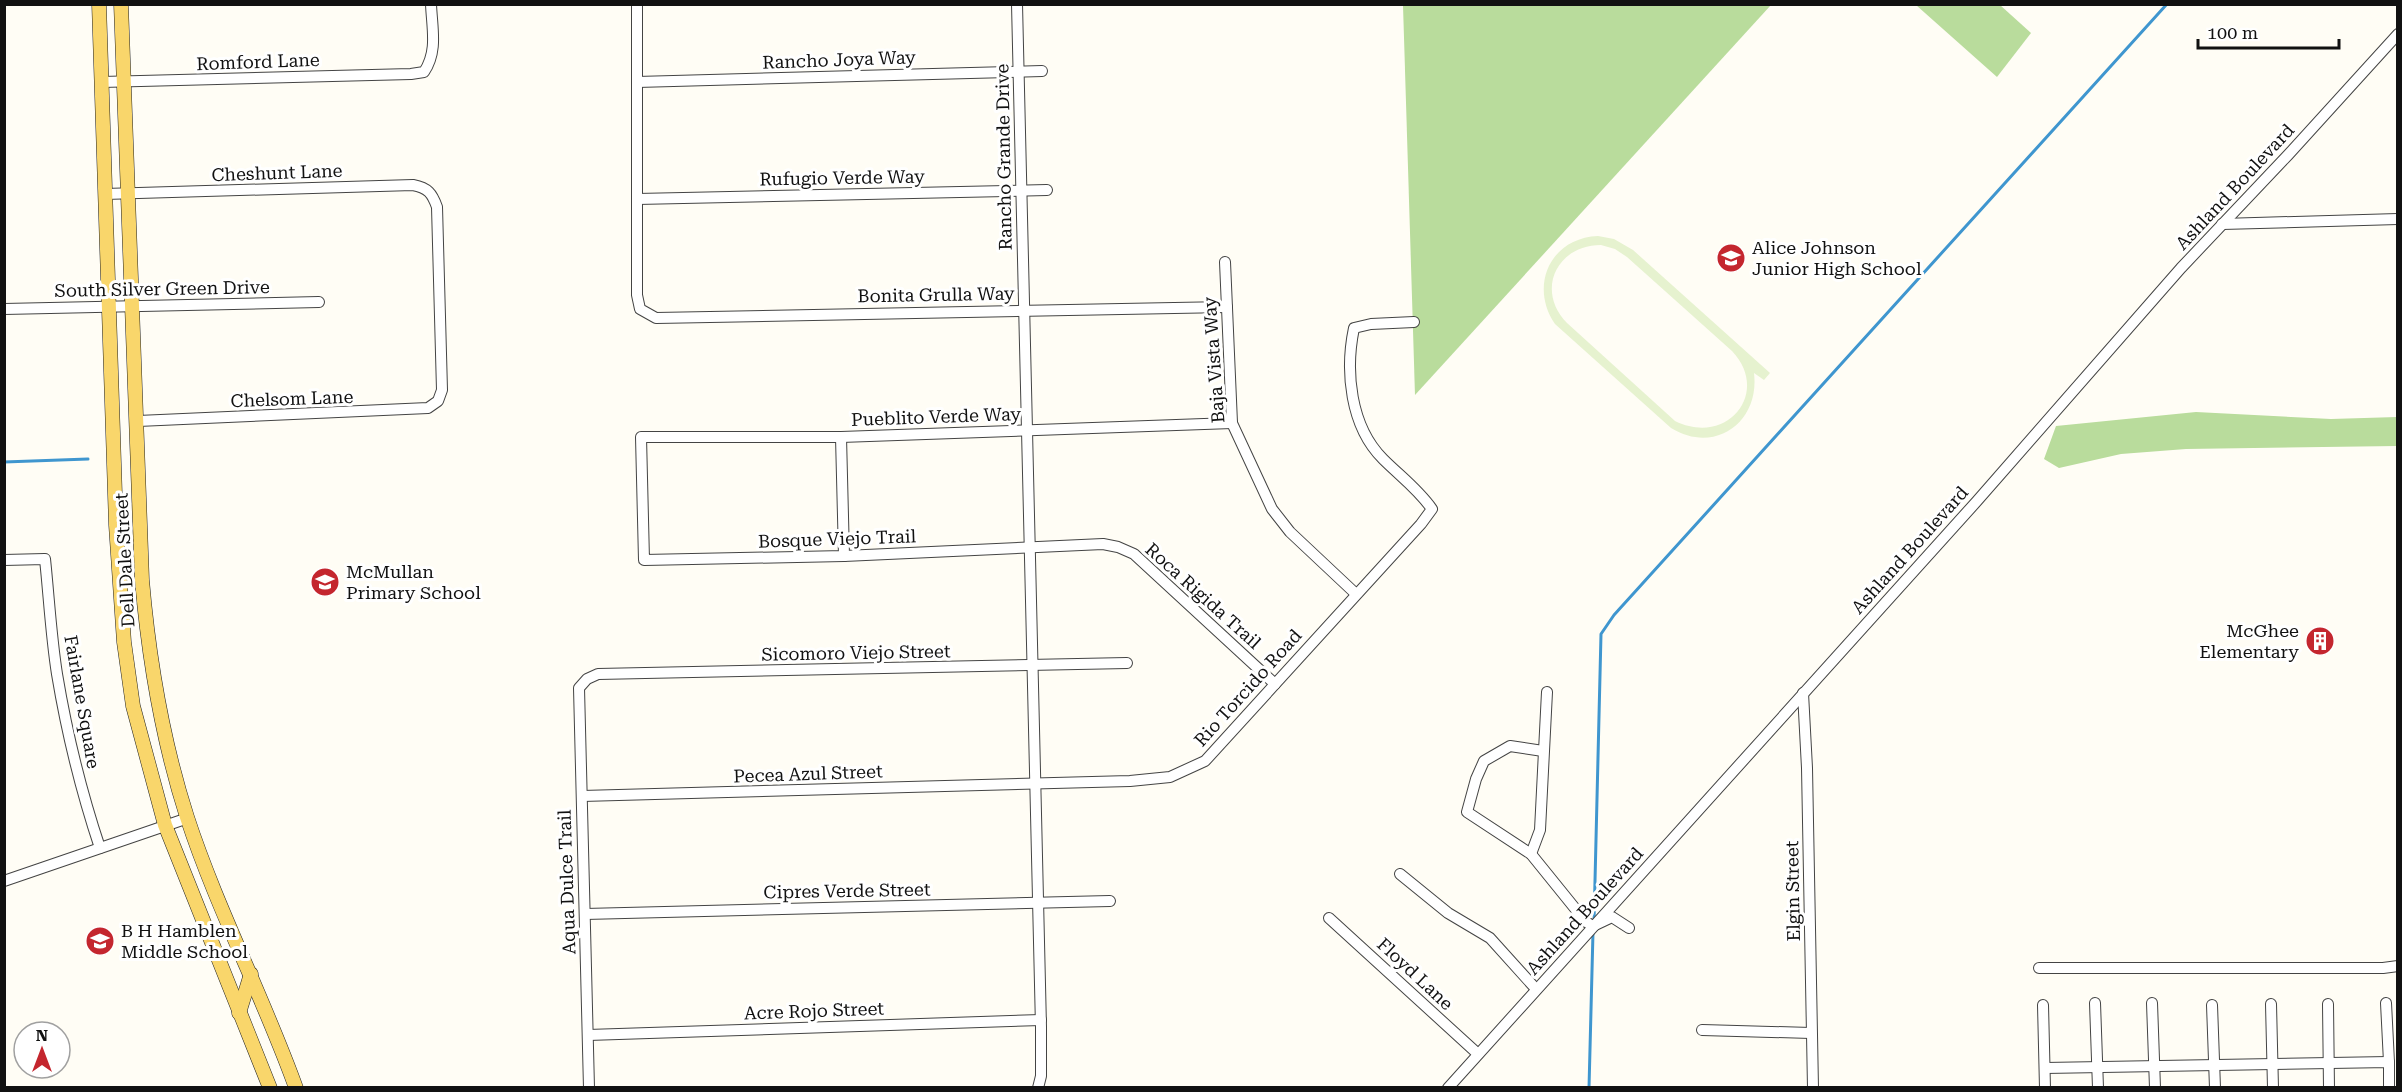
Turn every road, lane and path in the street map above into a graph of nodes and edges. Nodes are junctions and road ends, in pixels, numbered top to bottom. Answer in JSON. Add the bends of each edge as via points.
{"nodes":[{"id":1,"x":99,"y":4,"type":"edge"},
{"id":2,"x":121,"y":4,"type":"edge"},
{"id":3,"x":431,"y":4,"type":"edge"},
{"id":4,"x":637,"y":4,"type":"edge"},
{"id":5,"x":1017,"y":4,"type":"edge"},
{"id":6,"x":2397,"y":34,"type":"edge"},
{"id":7,"x":1042,"y":71,"type":"dead end"},
{"id":8,"x":1018,"y":72,"type":"junction"},
{"id":9,"x":102,"y":82,"type":"junction"},
{"id":10,"x":124,"y":82,"type":"junction"},
{"id":11,"x":637,"y":82,"type":"junction"},
{"id":12,"x":1021,"y":190,"type":"junction"},
{"id":13,"x":1047,"y":190,"type":"dead end"},
{"id":14,"x":105,"y":194,"type":"junction"},
{"id":15,"x":128,"y":194,"type":"junction"},
{"id":16,"x":637,"y":199,"type":"junction"},
{"id":17,"x":2397,"y":219,"type":"edge"},
{"id":18,"x":2222,"y":224,"type":"junction"},
{"id":19,"x":1225,"y":262,"type":"dead end"},
{"id":20,"x":319,"y":302,"type":"dead end"},
{"id":21,"x":108,"y":307,"type":"junction"},
{"id":22,"x":133,"y":307,"type":"junction"},
{"id":23,"x":1227,"y":307,"type":"junction"},
{"id":24,"x":4,"y":309,"type":"edge"},
{"id":25,"x":1024,"y":310,"type":"junction"},
{"id":26,"x":1414,"y":322,"type":"dead end"},
{"id":27,"x":440,"y":394,"type":"joint"},
{"id":28,"x":138,"y":421,"type":"junction"},
{"id":29,"x":1232,"y":423,"type":"junction"},
{"id":30,"x":1027,"y":431,"type":"junction"},
{"id":31,"x":841,"y":437,"type":"junction"},
{"id":32,"x":140,"y":512,"type":"junction"},
{"id":33,"x":116,"y":525,"type":"junction"},
{"id":34,"x":1030,"y":547,"type":"junction"},
{"id":35,"x":844,"y":556,"type":"junction"},
{"id":36,"x":4,"y":560,"type":"edge"},
{"id":37,"x":644,"y":560,"type":"joint"},
{"id":38,"x":1356,"y":594,"type":"junction"},
{"id":39,"x":124,"y":642,"type":"junction"},
{"id":40,"x":1127,"y":663,"type":"dead end"},
{"id":41,"x":1033,"y":666,"type":"junction"},
{"id":42,"x":151,"y":669,"type":"junction"},
{"id":43,"x":587,"y":679,"type":"joint"},
{"id":44,"x":1275,"y":684,"type":"junction"},
{"id":45,"x":1547,"y":692,"type":"dead end"},
{"id":46,"x":1803,"y":693,"type":"junction"},
{"id":47,"x":1543,"y":751,"type":"junction"},
{"id":48,"x":1036,"y":784,"type":"junction"},
{"id":49,"x":582,"y":796,"type":"junction"},
{"id":50,"x":188,"y":818,"type":"junction"},
{"id":51,"x":165,"y":825,"type":"junction"},
{"id":52,"x":100,"y":849,"type":"junction"},
{"id":53,"x":1531,"y":854,"type":"junction"},
{"id":54,"x":1400,"y":874,"type":"dead end"},
{"id":55,"x":4,"y":880,"type":"edge"},
{"id":56,"x":1110,"y":901,"type":"dead end"},
{"id":57,"x":1038,"y":903,"type":"junction"},
{"id":58,"x":585,"y":914,"type":"junction"},
{"id":59,"x":1329,"y":918,"type":"dead end"},
{"id":60,"x":1593,"y":926,"type":"junction"},
{"id":61,"x":1629,"y":928,"type":"dead end"},
{"id":62,"x":2397,"y":966,"type":"edge"},
{"id":63,"x":2039,"y":968,"type":"dead end"},
{"id":64,"x":251,"y":975,"type":"junction"},
{"id":65,"x":1536,"y":989,"type":"junction"},
{"id":66,"x":2096,"y":1003,"type":"dead end"},
{"id":67,"x":2152,"y":1003,"type":"dead end"},
{"id":68,"x":2386,"y":1003,"type":"dead end"},
{"id":69,"x":2271,"y":1004,"type":"dead end"},
{"id":70,"x":2328,"y":1004,"type":"dead end"},
{"id":71,"x":2043,"y":1005,"type":"dead end"},
{"id":72,"x":2212,"y":1005,"type":"dead end"},
{"id":73,"x":239,"y":1013,"type":"junction"},
{"id":74,"x":1041,"y":1020,"type":"junction"},
{"id":75,"x":1702,"y":1030,"type":"dead end"},
{"id":76,"x":1811,"y":1033,"type":"junction"},
{"id":77,"x":588,"y":1035,"type":"junction"},
{"id":78,"x":1478,"y":1054,"type":"junction"},
{"id":79,"x":2389,"y":1062,"type":"junction"},
{"id":80,"x":2329,"y":1063,"type":"junction"},
{"id":81,"x":2272,"y":1064,"type":"junction"},
{"id":82,"x":2214,"y":1065,"type":"junction"},
{"id":83,"x":2154,"y":1066,"type":"junction"},
{"id":84,"x":2098,"y":1067,"type":"junction"},
{"id":85,"x":2045,"y":1068,"type":"junction"},
{"id":86,"x":270,"y":1088,"type":"edge"},
{"id":87,"x":297,"y":1088,"type":"edge"},
{"id":88,"x":589,"y":1088,"type":"edge"},
{"id":89,"x":1038,"y":1088,"type":"edge"},
{"id":90,"x":1448,"y":1088,"type":"edge"},
{"id":91,"x":1813,"y":1088,"type":"edge"},
{"id":92,"x":2045,"y":1088,"type":"edge"},
{"id":93,"x":2098,"y":1088,"type":"edge"},
{"id":94,"x":2155,"y":1088,"type":"edge"},
{"id":95,"x":2215,"y":1088,"type":"edge"},
{"id":96,"x":2273,"y":1088,"type":"edge"},
{"id":97,"x":2329,"y":1088,"type":"edge"},
{"id":98,"x":2389,"y":1088,"type":"edge"}],
"edges":[{"from":1,"to":9,"type":"main road","name":"Dell Dale Street"},
{"from":2,"to":10,"type":"main road","name":"Dell Dale Street"},
{"from":3,"to":10,"type":"street","name":"Romford Lane","via":[[432,60],[424,72]]},
{"from":4,"to":11,"type":"street"},
{"from":5,"to":8,"type":"street","name":"Rancho Grande Drive"},
{"from":6,"to":18,"type":"street","name":"Ashland Boulevard"},
{"from":7,"to":8,"type":"street","name":"Rancho Joya Way"},
{"from":8,"to":11,"type":"street","name":"Rancho Joya Way"},
{"from":8,"to":12,"type":"street","name":"Rancho Grande Drive"},
{"from":9,"to":10,"type":"street","name":"Romford Lane"},
{"from":9,"to":14,"type":"main road","name":"Dell Dale Street"},
{"from":10,"to":15,"type":"main road","name":"Dell Dale Street"},
{"from":11,"to":16,"type":"street"},
{"from":12,"to":13,"type":"street","name":"Rufugio Verde Way"},
{"from":12,"to":16,"type":"street","name":"Rufugio Verde Way"},
{"from":12,"to":25,"type":"street","name":"Rancho Grande Drive"},
{"from":14,"to":15,"type":"street","name":"Cheshunt Lane"},
{"from":14,"to":21,"type":"main road","name":"Dell Dale Street"},
{"from":15,"to":22,"type":"main road","name":"Dell Dale Street"},
{"from":15,"to":27,"type":"street","name":"Cheshunt Lane","via":[[413,185],[426,188],[437,207]]},
{"from":16,"to":25,"type":"street","name":"Bonita Grulla Way","via":[[640,309],[656,318]]},
{"from":17,"to":18,"type":"street"},
{"from":18,"to":46,"type":"street","name":"Ashland Boulevard"},
{"from":19,"to":23,"type":"street","name":"Baja Vista Way"},
{"from":20,"to":22,"type":"street","name":"South Silver Green Drive"},
{"from":21,"to":22,"type":"street","name":"South Silver Green Drive"},
{"from":21,"to":24,"type":"street","name":"South Silver Green Drive"},
{"from":21,"to":33,"type":"main road","name":"Dell Dale Street"},
{"from":22,"to":28,"type":"main road","name":"Dell Dale Street"},
{"from":23,"to":25,"type":"street","name":"Bonita Grulla Way"},
{"from":23,"to":29,"type":"street","name":"Baja Vista Way"},
{"from":25,"to":30,"type":"street","name":"Rancho Grande Drive"},
{"from":26,"to":38,"type":"street","name":"Rio Torcido Road","via":[[1354,327],[1350,344],[1351,385],[1362,430],[1379,454],[1420,492],[1432,509]]},
{"from":27,"to":28,"type":"street","name":"Chelsom Lane","via":[[438,401],[428,408],[416,410]]},
{"from":28,"to":32,"type":"main road","name":"Dell Dale Street"},
{"from":29,"to":30,"type":"street","name":"Pueblito Verde Way"},
{"from":29,"to":38,"type":"street","name":"Baja Vista Way","via":[[1272,509],[1290,532]]},
{"from":30,"to":31,"type":"street","name":"Pueblito Verde Way"},
{"from":30,"to":34,"type":"street","name":"Rancho Grande Drive"},
{"from":31,"to":35,"type":"street"},
{"from":31,"to":37,"type":"street","name":"Pueblito Verde Way","via":[[641,437]]},
{"from":32,"to":33,"type":"main road"},
{"from":32,"to":42,"type":"main road","name":"Dell Dale Street"},
{"from":33,"to":39,"type":"main road","name":"Dell Dale Street"},
{"from":34,"to":35,"type":"street","name":"Bosque Viejo Trail"},
{"from":34,"to":41,"type":"street","name":"Rancho Grande Drive"},
{"from":34,"to":44,"type":"street","name":"Roca Rigida Trail","via":[[1103,544],[1134,554]]},
{"from":35,"to":37,"type":"street","name":"Bosque Viejo Trail"},
{"from":36,"to":52,"type":"street","name":"Fairlane Square","via":[[45,559],[67,731]]},
{"from":38,"to":44,"type":"street","name":"Rio Torcido Road"},
{"from":39,"to":42,"type":"main road","via":[[133,659]]},
{"from":39,"to":51,"type":"main road","name":"Dell Dale Street","via":[[133,706]]},
{"from":40,"to":41,"type":"street","name":"Sicomoro Viejo Street"},
{"from":41,"to":43,"type":"street","name":"Sicomoro Viejo Street","via":[[598,674]]},
{"from":41,"to":48,"type":"street","name":"Rancho Grande Drive"},
{"from":42,"to":50,"type":"main road","name":"Dell Dale Street","via":[[166,743]]},
{"from":43,"to":49,"type":"street","name":"Aqua Dulce Trail","via":[[579,688]]},
{"from":44,"to":48,"type":"street","name":"Rio Torcido Road","via":[[1204,761],[1170,777]]},
{"from":45,"to":47,"type":"street"},
{"from":46,"to":60,"type":"street","name":"Ashland Boulevard"},
{"from":46,"to":76,"type":"street","name":"Elgin Street"},
{"from":47,"to":53,"type":"street","via":[[1540,830]]},
{"from":47,"to":53,"type":"street","via":[[1510,746],[1484,761],[1467,812]]},
{"from":48,"to":49,"type":"street","name":"Pecea Azul Street"},
{"from":48,"to":57,"type":"street","name":"Rancho Grande Drive"},
{"from":49,"to":58,"type":"street","name":"Aqua Dulce Trail"},
{"from":50,"to":51,"type":"street"},
{"from":50,"to":64,"type":"main road","name":"Dell Dale Street"},
{"from":51,"to":52,"type":"street"},
{"from":51,"to":73,"type":"main road","name":"Dell Dale Street"},
{"from":52,"to":55,"type":"street"},
{"from":53,"to":60,"type":"street"},
{"from":54,"to":65,"type":"street","via":[[1448,912],[1490,938]]},
{"from":56,"to":57,"type":"street","name":"Cipres Verde Street"},
{"from":57,"to":58,"type":"street","name":"Cipres Verde Street"},
{"from":57,"to":74,"type":"street","name":"Rancho Grande Drive"},
{"from":58,"to":77,"type":"street","name":"Aqua Dulce Trail"},
{"from":59,"to":78,"type":"street","name":"Floyd Lane"},
{"from":60,"to":61,"type":"street","via":[[1612,917]]},
{"from":60,"to":65,"type":"street","name":"Ashland Boulevard"},
{"from":62,"to":63,"type":"street"},
{"from":64,"to":73,"type":"main road"},
{"from":64,"to":87,"type":"main road","name":"Dell Dale Street"},
{"from":65,"to":78,"type":"street","name":"Ashland Boulevard"},
{"from":66,"to":84,"type":"street"},
{"from":67,"to":83,"type":"street"},
{"from":68,"to":79,"type":"street"},
{"from":69,"to":81,"type":"street"},
{"from":70,"to":80,"type":"street"},
{"from":71,"to":85,"type":"street"},
{"from":72,"to":82,"type":"street"},
{"from":73,"to":86,"type":"main road","name":"Dell Dale Street"},
{"from":74,"to":77,"type":"street","name":"Acre Rojo Street"},
{"from":74,"to":89,"type":"street","name":"Rancho Grande Drive"},
{"from":75,"to":76,"type":"street"},
{"from":76,"to":91,"type":"street","name":"Elgin Street"},
{"from":77,"to":88,"type":"street","name":"Aqua Dulce Trail"},
{"from":78,"to":90,"type":"street","name":"Ashland Boulevard"},
{"from":79,"to":80,"type":"street"},
{"from":79,"to":98,"type":"street"},
{"from":80,"to":81,"type":"street"},
{"from":80,"to":97,"type":"street"},
{"from":81,"to":82,"type":"street"},
{"from":81,"to":96,"type":"street"},
{"from":82,"to":83,"type":"street"},
{"from":82,"to":95,"type":"street"},
{"from":83,"to":84,"type":"street"},
{"from":83,"to":94,"type":"street"},
{"from":84,"to":85,"type":"street"},
{"from":84,"to":93,"type":"street"},
{"from":85,"to":92,"type":"street"}]}
